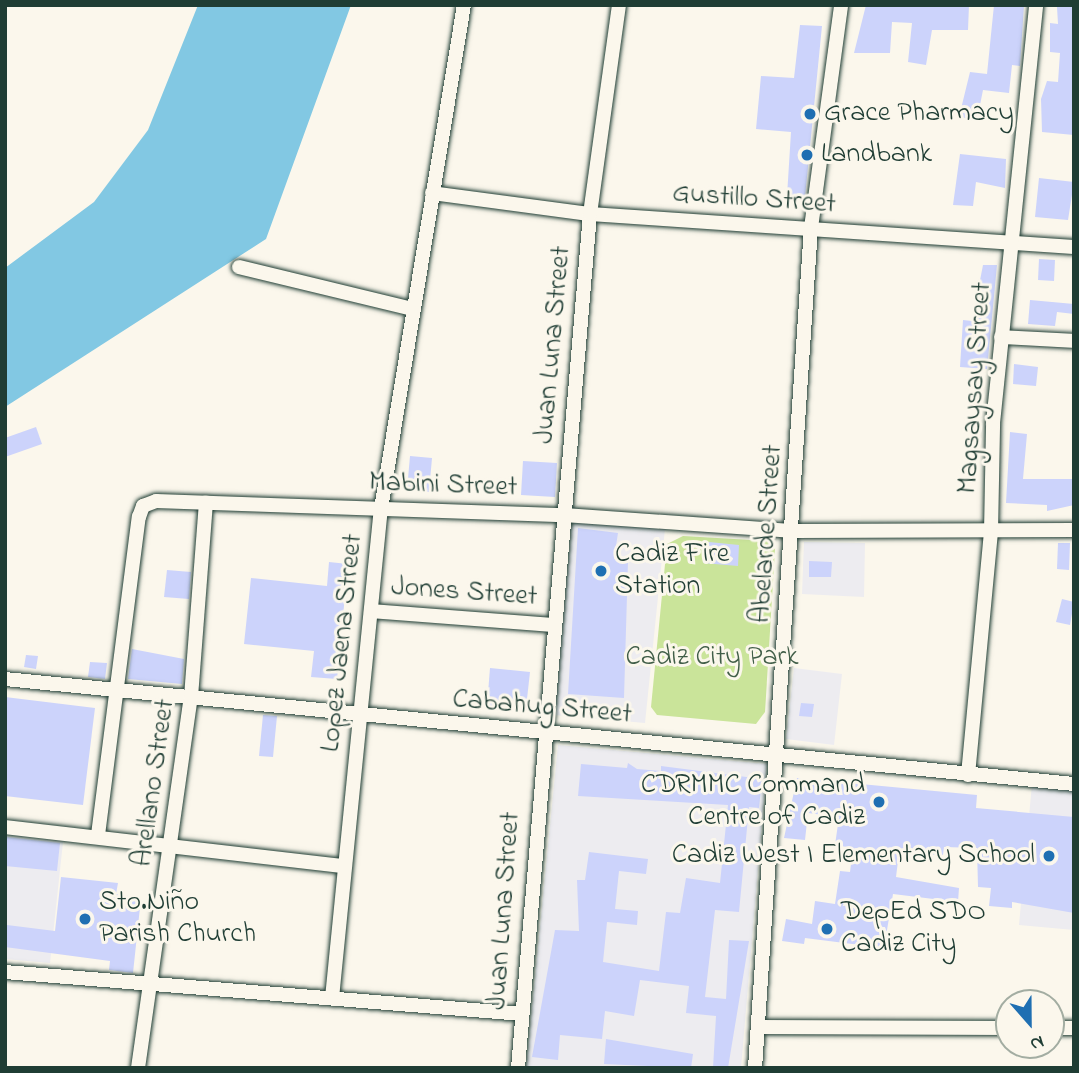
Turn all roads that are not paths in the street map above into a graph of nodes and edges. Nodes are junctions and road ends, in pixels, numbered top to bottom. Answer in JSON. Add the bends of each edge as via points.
{"nodes":[{"id":1,"x":464,"y":5,"type":"edge"},
{"id":2,"x":619,"y":5,"type":"edge"},
{"id":3,"x":841,"y":5,"type":"edge"},
{"id":4,"x":1036,"y":5,"type":"edge"},
{"id":5,"x":432,"y":193,"type":"junction"},
{"id":6,"x":590,"y":214,"type":"junction"},
{"id":7,"x":811,"y":228,"type":"junction"},
{"id":8,"x":1013,"y":241,"type":"junction"},
{"id":9,"x":1074,"y":247,"type":"edge"},
{"id":10,"x":239,"y":267,"type":"dead end"},
{"id":11,"x":413,"y":309,"type":"junction"},
{"id":12,"x":1001,"y":338,"type":"junction"},
{"id":13,"x":1074,"y":341,"type":"edge"},
{"id":14,"x":206,"y":503,"type":"junction"},
{"id":15,"x":381,"y":509,"type":"junction"},
{"id":16,"x":564,"y":515,"type":"junction"},
{"id":17,"x":1074,"y":530,"type":"edge"},
{"id":18,"x":794,"y":531,"type":"junction"},
{"id":19,"x":991,"y":531,"type":"junction"},
{"id":20,"x":371,"y":611,"type":"junction"},
{"id":21,"x":552,"y":625,"type":"junction"},
{"id":22,"x":5,"y":679,"type":"edge"},
{"id":23,"x":114,"y":690,"type":"junction"},
{"id":24,"x":191,"y":696,"type":"junction"},
{"id":25,"x":361,"y":716,"type":"junction"},
{"id":26,"x":542,"y":732,"type":"junction"},
{"id":27,"x":776,"y":756,"type":"junction"},
{"id":28,"x":968,"y":775,"type":"junction"},
{"id":29,"x":1074,"y":784,"type":"edge"},
{"id":30,"x":5,"y":827,"type":"edge"},
{"id":31,"x":98,"y":835,"type":"junction"},
{"id":32,"x":173,"y":842,"type":"junction"},
{"id":33,"x":344,"y":866,"type":"junction"},
{"id":34,"x":5,"y":972,"type":"edge"},
{"id":35,"x":150,"y":983,"type":"junction"},
{"id":36,"x":332,"y":998,"type":"junction"},
{"id":37,"x":522,"y":1014,"type":"junction"},
{"id":38,"x":758,"y":1027,"type":"junction"},
{"id":39,"x":995,"y":1028,"type":"edge"},
{"id":40,"x":138,"y":1068,"type":"edge"},
{"id":41,"x":518,"y":1068,"type":"edge"},
{"id":42,"x":755,"y":1068,"type":"edge"}],
"edges":[{"from":1,"to":5,"type":"street","name":"Lopez Jaena Street"},
{"from":2,"to":6,"type":"street","name":"Juan Luna Street"},
{"from":3,"to":7,"type":"street","name":"Abelarde Street"},
{"from":4,"to":8,"type":"street","name":"Magsaysay Street"},
{"from":5,"to":6,"type":"street","name":"Gustillo Street"},
{"from":5,"to":11,"type":"street","name":"Lopez Jaena Street"},
{"from":6,"to":7,"type":"street","name":"Gustillo Street"},
{"from":6,"to":16,"type":"street","name":"Juan Luna Street"},
{"from":7,"to":8,"type":"street","name":"Gustillo Street"},
{"from":7,"to":18,"type":"street","name":"Abelarde Street"},
{"from":8,"to":9,"type":"street","name":"Gustillo Street"},
{"from":8,"to":12,"type":"street","name":"Magsaysay Street"},
{"from":10,"to":11,"type":"street"},
{"from":11,"to":15,"type":"street","name":"Lopez Jaena Street"},
{"from":12,"to":13,"type":"street"},
{"from":12,"to":19,"type":"street","name":"Magsaysay Street"},
{"from":14,"to":15,"type":"street","name":"Mabini Street"},
{"from":14,"to":23,"type":"street","name":"Mabini Street","via":[[143,506]]},
{"from":14,"to":24,"type":"street","name":"Arellano Street"},
{"from":15,"to":16,"type":"street","name":"Mabini Street"},
{"from":15,"to":20,"type":"street","name":"Lopez Jaena Street"},
{"from":16,"to":18,"type":"street","name":"Mabini Street"},
{"from":16,"to":21,"type":"street","name":"Juan Luna Street"},
{"from":17,"to":19,"type":"street","name":"Mabini Street"},
{"from":18,"to":19,"type":"street","name":"Mabini Street"},
{"from":18,"to":27,"type":"street","name":"Abelarde Street"},
{"from":19,"to":28,"type":"street","name":"Magsaysay Street"},
{"from":20,"to":21,"type":"street","name":"Jones Street"},
{"from":20,"to":25,"type":"street","name":"Lopez Jaena Street"},
{"from":21,"to":26,"type":"street","name":"Juan Luna Street"},
{"from":22,"to":23,"type":"street","name":"Cabahug Street"},
{"from":23,"to":24,"type":"street","name":"Cabahug Street"},
{"from":23,"to":31,"type":"street","name":"Mabini Street"},
{"from":24,"to":25,"type":"street","name":"Cabahug Street"},
{"from":24,"to":32,"type":"street","name":"Arellano Street"},
{"from":25,"to":26,"type":"street","name":"Cabahug Street"},
{"from":25,"to":33,"type":"street","name":"Lopez Jaena Street"},
{"from":26,"to":27,"type":"street","name":"Cabahug Street"},
{"from":26,"to":37,"type":"street","name":"Juan Luna Street"},
{"from":27,"to":28,"type":"street","name":"Cabahug Street"},
{"from":27,"to":38,"type":"street","name":"Abelarde Street"},
{"from":28,"to":29,"type":"street","name":"Cabahug Street"},
{"from":30,"to":31,"type":"street"},
{"from":31,"to":32,"type":"street"},
{"from":32,"to":33,"type":"street"},
{"from":32,"to":35,"type":"street","name":"Arellano Street"},
{"from":33,"to":36,"type":"street","name":"Lopez Jaena Street"},
{"from":34,"to":35,"type":"street"},
{"from":35,"to":36,"type":"street"},
{"from":35,"to":40,"type":"street","name":"Arellano Street"},
{"from":36,"to":37,"type":"street"},
{"from":37,"to":41,"type":"street","name":"Juan Luna Street"},
{"from":38,"to":39,"type":"street"},
{"from":38,"to":42,"type":"street","name":"Abelarde Street"}]}
